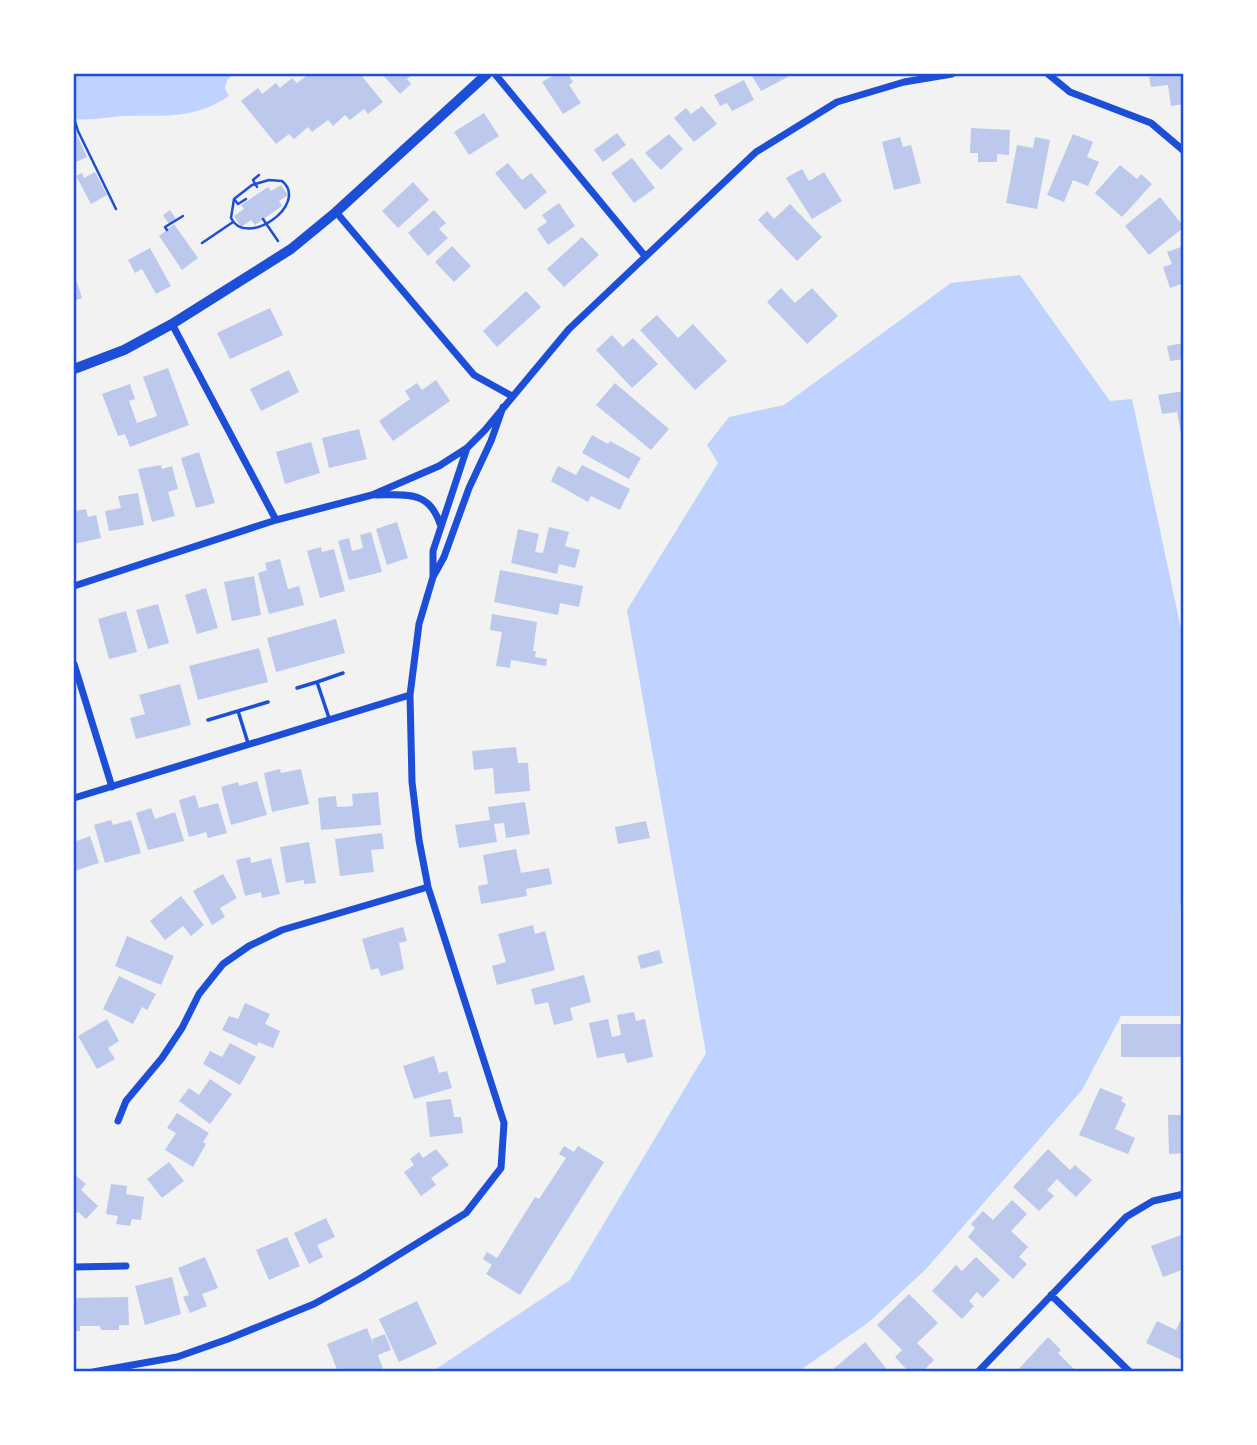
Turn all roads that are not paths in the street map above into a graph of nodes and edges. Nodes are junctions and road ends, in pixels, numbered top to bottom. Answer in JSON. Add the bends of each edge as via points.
{"nodes":[{"id":1,"x":487,"y":74,"type":"edge"},
{"id":2,"x":495,"y":74,"type":"edge"},
{"id":3,"x":952,"y":74,"type":"edge"},
{"id":4,"x":1048,"y":74,"type":"edge"},
{"id":5,"x":1184,"y":151,"type":"edge"},
{"id":6,"x":336,"y":212,"type":"junction"},
{"id":7,"x":645,"y":256,"type":"junction"},
{"id":8,"x":172,"y":324,"type":"junction"},
{"id":9,"x":74,"y":369,"type":"edge"},
{"id":10,"x":512,"y":396,"type":"junction"},
{"id":11,"x":503,"y":407,"type":"junction"},
{"id":12,"x":467,"y":448,"type":"junction"},
{"id":13,"x":372,"y":495,"type":"junction"},
{"id":14,"x":276,"y":520,"type":"junction"},
{"id":15,"x":441,"y":526,"type":"junction"},
{"id":16,"x":433,"y":578,"type":"junction"},
{"id":17,"x":74,"y":586,"type":"edge"},
{"id":18,"x":74,"y":664,"type":"edge"},
{"id":19,"x":343,"y":673,"type":"dead end"},
{"id":20,"x":317,"y":682,"type":"junction"},
{"id":21,"x":297,"y":688,"type":"dead end"},
{"id":22,"x":410,"y":695,"type":"junction"},
{"id":23,"x":268,"y":702,"type":"dead end"},
{"id":24,"x":238,"y":711,"type":"junction"},
{"id":25,"x":208,"y":720,"type":"dead end"},
{"id":26,"x":330,"y":720,"type":"junction"},
{"id":27,"x":249,"y":745,"type":"junction"},
{"id":28,"x":112,"y":787,"type":"junction"},
{"id":29,"x":74,"y":798,"type":"edge"},
{"id":30,"x":428,"y":887,"type":"junction"},
{"id":31,"x":118,"y":1121,"type":"dead end"},
{"id":32,"x":1184,"y":1194,"type":"edge"},
{"id":33,"x":74,"y":1266,"type":"edge"},
{"id":34,"x":126,"y":1266,"type":"dead end"},
{"id":35,"x":1051,"y":1295,"type":"junction"},
{"id":36,"x":93,"y":1371,"type":"edge"},
{"id":37,"x":978,"y":1371,"type":"edge"},
{"id":38,"x":1130,"y":1371,"type":"edge"}],
"edges":[{"from":1,"to":6,"type":"main road"},
{"from":2,"to":7,"type":"street"},
{"from":3,"to":7,"type":"street","via":[[836,102],[781,134]]},
{"from":4,"to":5,"type":"street","via":[[1070,92],[1151,123]]},
{"from":6,"to":8,"type":"main road","via":[[291,249]]},
{"from":6,"to":10,"type":"street","via":[[474,375]]},
{"from":7,"to":10,"type":"street","via":[[569,329]]},
{"from":8,"to":9,"type":"main road","via":[[124,350]]},
{"from":8,"to":14,"type":"street"},
{"from":10,"to":11,"type":"street"},
{"from":11,"to":12,"type":"street"},
{"from":11,"to":16,"type":"street"},
{"from":12,"to":13,"type":"street","via":[[439,466]]},
{"from":12,"to":15,"type":"street"},
{"from":13,"to":14,"type":"street"},
{"from":13,"to":15,"type":"street","via":[[415,496],[429,502]]},
{"from":14,"to":17,"type":"street"},
{"from":15,"to":16,"type":"street","via":[[433,551]]},
{"from":16,"to":22,"type":"street","via":[[419,624]]},
{"from":18,"to":28,"type":"street"},
{"from":19,"to":20,"type":"lane"},
{"from":20,"to":21,"type":"lane"},
{"from":20,"to":26,"type":"lane"},
{"from":22,"to":26,"type":"street"},
{"from":22,"to":30,"type":"street","via":[[412,782]]},
{"from":23,"to":24,"type":"lane"},
{"from":24,"to":25,"type":"lane"},
{"from":24,"to":27,"type":"lane"},
{"from":26,"to":27,"type":"street"},
{"from":27,"to":28,"type":"street"},
{"from":28,"to":29,"type":"street"},
{"from":30,"to":31,"type":"street","via":[[282,930],[223,964],[199,994],[162,1058],[126,1101]]},
{"from":30,"to":36,"type":"street","via":[[504,1124],[501,1168],[466,1213],[314,1304],[177,1357]]},
{"from":32,"to":35,"type":"street","via":[[1153,1201],[1126,1217]]},
{"from":33,"to":34,"type":"street"},
{"from":35,"to":37,"type":"street"},
{"from":35,"to":38,"type":"street"}]}
